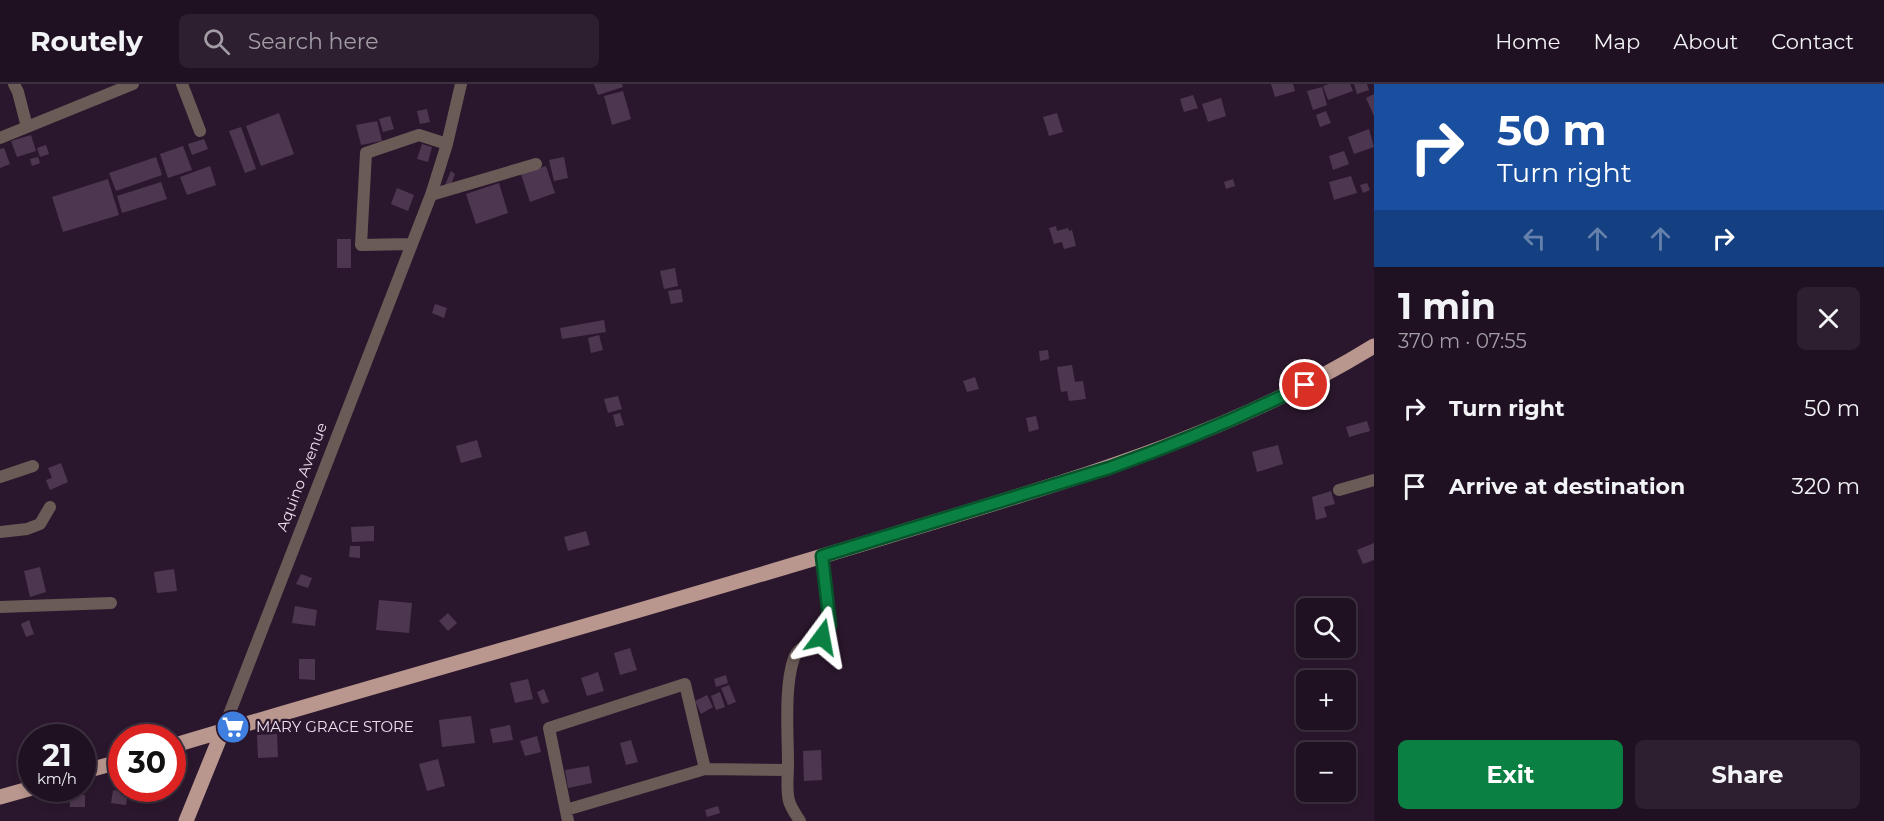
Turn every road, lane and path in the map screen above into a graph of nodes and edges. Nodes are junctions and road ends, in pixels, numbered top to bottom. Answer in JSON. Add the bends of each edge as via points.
{"nodes":[{"id":1,"x":14,"y":84,"type":"edge"},
{"id":2,"x":133,"y":84,"type":"edge"},
{"id":3,"x":182,"y":84,"type":"edge"},
{"id":4,"x":461,"y":84,"type":"edge"},
{"id":5,"x":27,"y":127,"type":"junction"},
{"id":6,"x":200,"y":131,"type":"dead end"},
{"id":7,"x":0,"y":138,"type":"edge"},
{"id":8,"x":447,"y":144,"type":"junction"},
{"id":9,"x":536,"y":164,"type":"dead end"},
{"id":10,"x":431,"y":195,"type":"junction"},
{"id":11,"x":411,"y":244,"type":"junction"},
{"id":12,"x":1374,"y":346,"type":"edge"},
{"id":13,"x":33,"y":466,"type":"dead end"},
{"id":14,"x":0,"y":477,"type":"edge"},
{"id":15,"x":1374,"y":480,"type":"edge"},
{"id":16,"x":1339,"y":490,"type":"dead end"},
{"id":17,"x":50,"y":507,"type":"dead end"},
{"id":18,"x":0,"y":532,"type":"edge"},
{"id":19,"x":822,"y":556,"type":"junction"},
{"id":20,"x":111,"y":603,"type":"dead end"},
{"id":21,"x":0,"y":607,"type":"edge"},
{"id":22,"x":223,"y":730,"type":"junction"},
{"id":23,"x":186,"y":742,"type":"edge"},
{"id":24,"x":705,"y":769,"type":"junction"},
{"id":25,"x":788,"y":770,"type":"junction"},
{"id":26,"x":18,"y":792,"type":"edge"},
{"id":27,"x":0,"y":797,"type":"edge"},
{"id":28,"x":567,"y":816,"type":"edge"},
{"id":29,"x":186,"y":821,"type":"edge"},
{"id":30,"x":800,"y":821,"type":"edge"}],
"edges":[{"from":1,"to":5,"type":"street"},
{"from":2,"to":5,"type":"street"},
{"from":3,"to":6,"type":"street"},
{"from":4,"to":8,"type":"street","name":"Aquino Avenue"},
{"from":5,"to":7,"type":"street"},
{"from":8,"to":10,"type":"street","name":"Aquino Avenue"},
{"from":8,"to":11,"type":"street","via":[[419,135],[366,153],[362,245]]},
{"from":9,"to":10,"type":"street"},
{"from":10,"to":11,"type":"street","name":"Aquino Avenue"},
{"from":11,"to":22,"type":"street","name":"Aquino Avenue"},
{"from":12,"to":19,"type":"main road","via":[[1241,416],[1154,452]]},
{"from":13,"to":14,"type":"street"},
{"from":15,"to":16,"type":"street"},
{"from":17,"to":18,"type":"street","via":[[40,524]]},
{"from":19,"to":22,"type":"main road"},
{"from":19,"to":25,"type":"street","via":[[830,625],[822,637],[794,657],[788,697]]},
{"from":20,"to":21,"type":"street"},
{"from":22,"to":23,"type":"main road"},
{"from":22,"to":29,"type":"main road","name":"Aquino Avenue"},
{"from":24,"to":25,"type":"street"},
{"from":24,"to":28,"type":"street"},
{"from":24,"to":28,"type":"street","via":[[685,684],[549,728]]},
{"from":25,"to":30,"type":"street","via":[[789,804]]},
{"from":26,"to":27,"type":"main road"}]}
